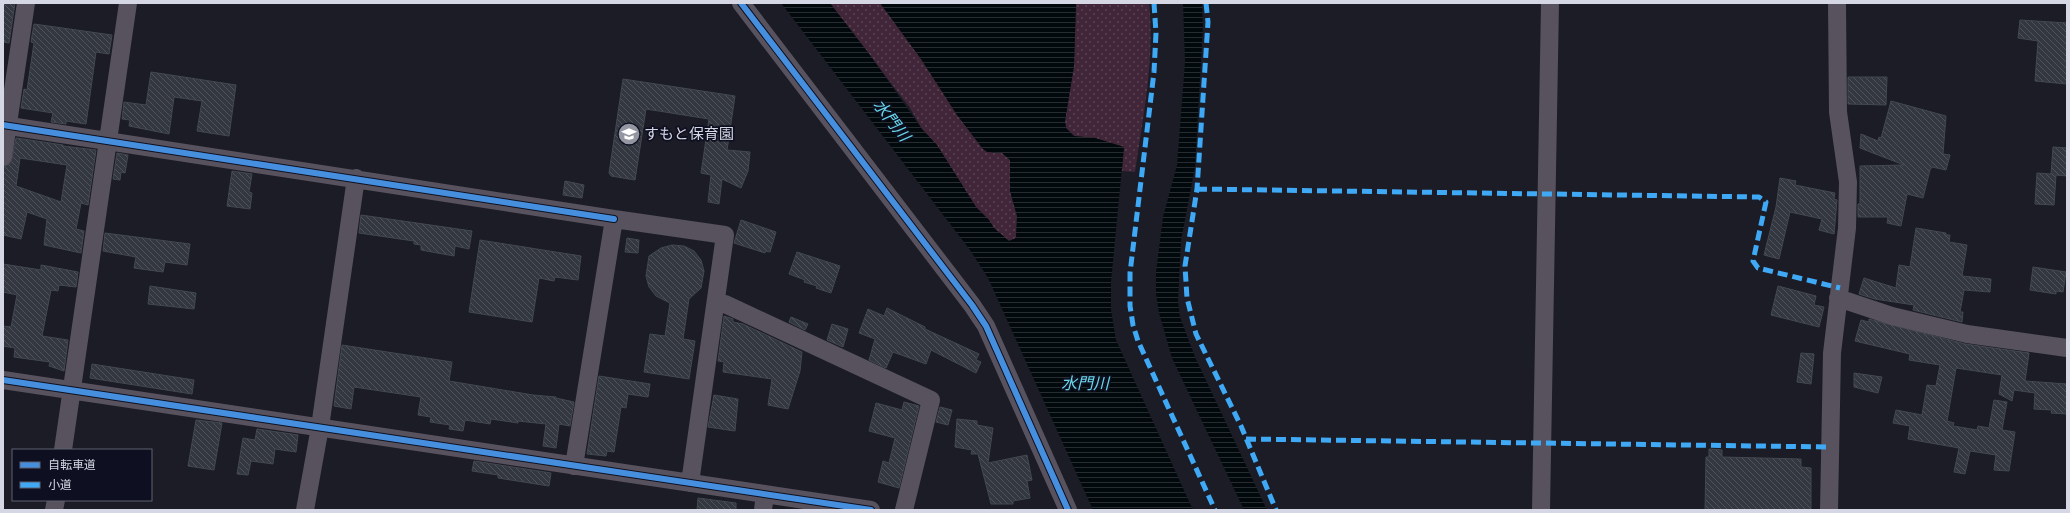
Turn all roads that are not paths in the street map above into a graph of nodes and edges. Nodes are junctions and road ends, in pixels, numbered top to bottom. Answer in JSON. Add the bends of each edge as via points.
{"nodes":[{"id":1,"x":26,"y":3,"type":"edge"},
{"id":2,"x":128,"y":3,"type":"edge"},
{"id":3,"x":741,"y":3,"type":"edge"},
{"id":4,"x":1550,"y":3,"type":"edge"},
{"id":5,"x":1837,"y":3,"type":"edge"},
{"id":6,"x":5,"y":126,"type":"edge"},
{"id":7,"x":107,"y":141,"type":"junction"},
{"id":8,"x":3,"y":158,"type":"edge"},
{"id":9,"x":356,"y":178,"type":"junction"},
{"id":10,"x":614,"y":219,"type":"junction"},
{"id":11,"x":1838,"y":298,"type":"junction"},
{"id":12,"x":716,"y":302,"type":"junction"},
{"id":13,"x":2067,"y":348,"type":"edge"},
{"id":14,"x":3,"y":380,"type":"edge"},
{"id":15,"x":72,"y":390,"type":"junction"},
{"id":16,"x":320,"y":427,"type":"junction"},
{"id":17,"x":63,"y":449,"type":"edge"},
{"id":18,"x":574,"y":466,"type":"junction"},
{"id":19,"x":690,"y":483,"type":"junction"},
{"id":20,"x":764,"y":502,"type":"edge"},
{"id":21,"x":305,"y":510,"type":"edge"},
{"id":22,"x":871,"y":510,"type":"edge"},
{"id":23,"x":904,"y":510,"type":"edge"},
{"id":24,"x":1068,"y":510,"type":"edge"},
{"id":25,"x":1541,"y":510,"type":"edge"},
{"id":26,"x":1829,"y":510,"type":"edge"}],
"edges":[{"from":1,"to":6,"type":"street"},
{"from":2,"to":7,"type":"street"},
{"from":3,"to":24,"type":"street","via":[[986,326]]},
{"from":4,"to":25,"type":"street"},
{"from":5,"to":11,"type":"street","via":[[1838,112],[1848,182],[1847,228]]},
{"from":6,"to":7,"type":"street"},
{"from":6,"to":8,"type":"street"},
{"from":7,"to":9,"type":"street"},
{"from":7,"to":15,"type":"street"},
{"from":9,"to":10,"type":"street"},
{"from":9,"to":16,"type":"street"},
{"from":10,"to":12,"type":"street","via":[[725,235]]},
{"from":10,"to":18,"type":"street"},
{"from":11,"to":13,"type":"street","via":[[1892,316],[1967,334]]},
{"from":11,"to":26,"type":"street","via":[[1832,353]]},
{"from":12,"to":19,"type":"street"},
{"from":12,"to":23,"type":"street","via":[[732,307],[932,400]]},
{"from":14,"to":15,"type":"street"},
{"from":15,"to":16,"type":"street"},
{"from":15,"to":17,"type":"street"},
{"from":16,"to":18,"type":"street"},
{"from":16,"to":21,"type":"street"},
{"from":18,"to":19,"type":"street"},
{"from":19,"to":20,"type":"street"},
{"from":20,"to":22,"type":"street"}]}
